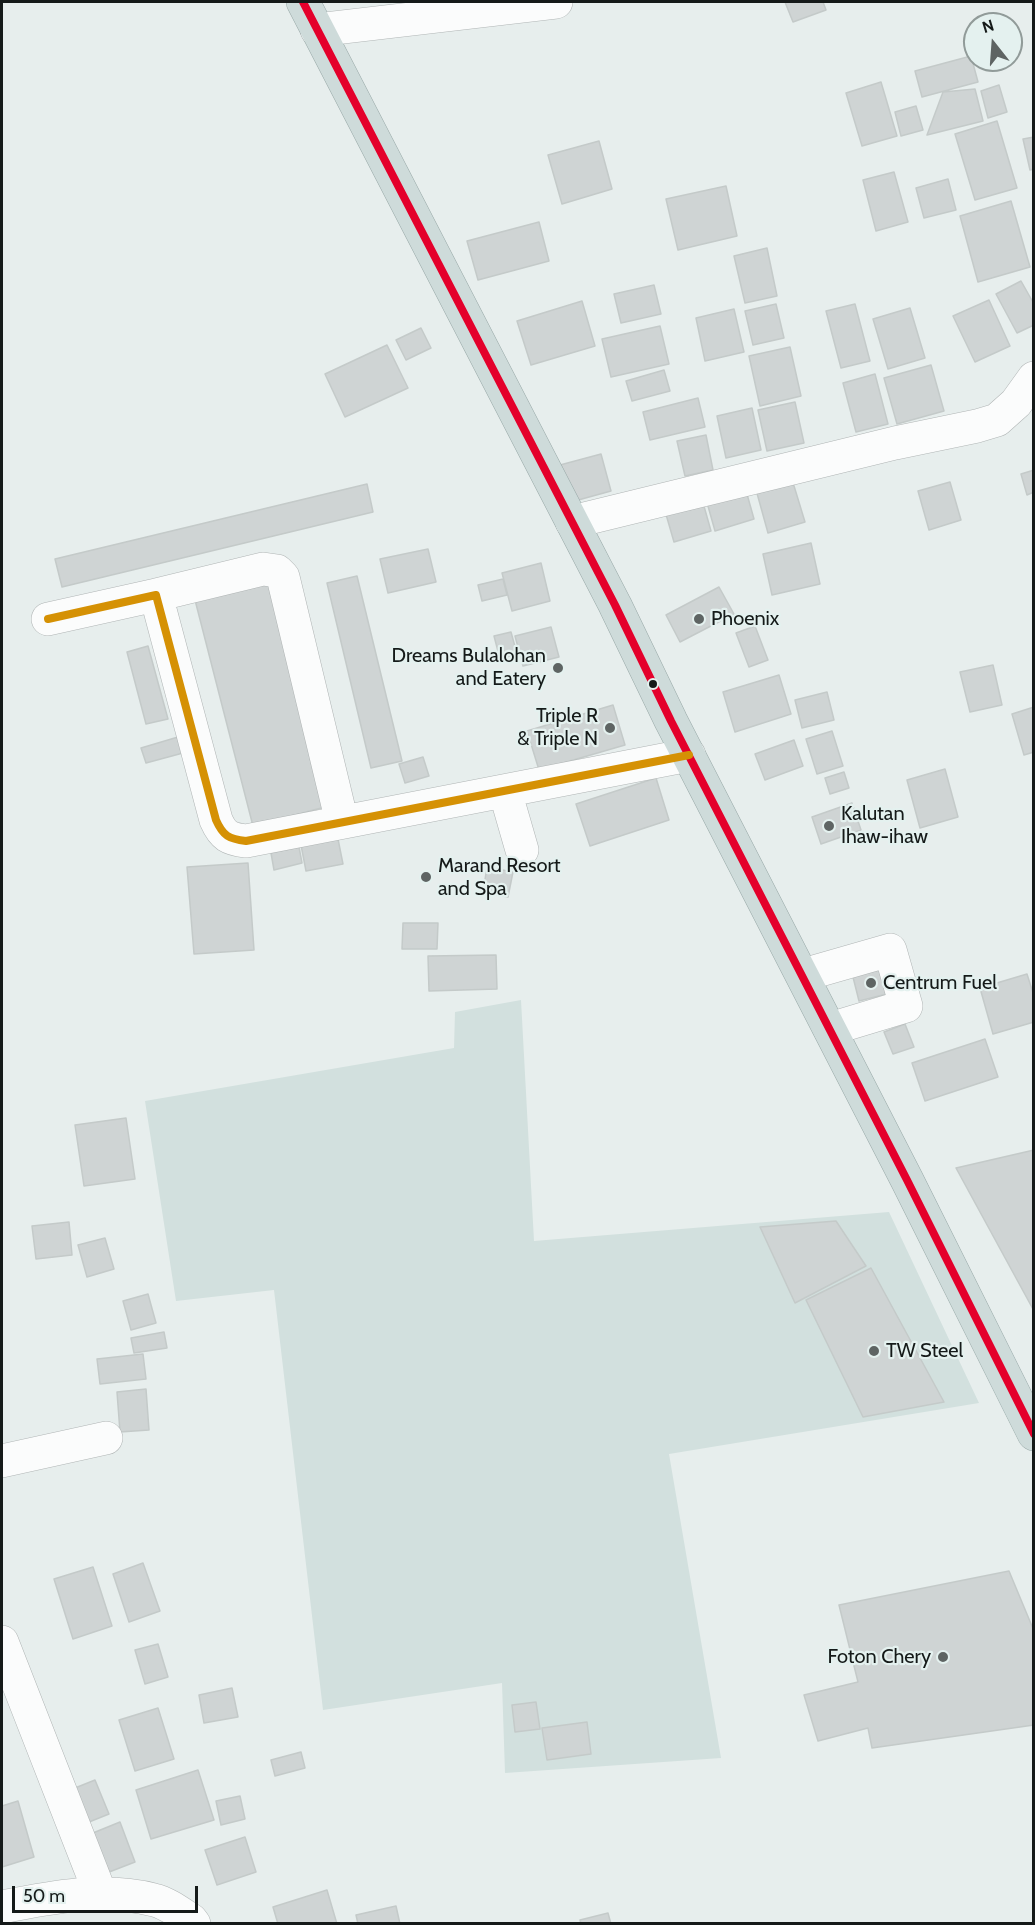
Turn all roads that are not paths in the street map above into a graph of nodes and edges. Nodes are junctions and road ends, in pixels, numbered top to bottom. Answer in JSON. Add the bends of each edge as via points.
{"nodes":[{"id":1,"x":303,"y":2,"type":"edge"},
{"id":2,"x":555,"y":2,"type":"edge"},
{"id":3,"x":317,"y":30,"type":"junction"},
{"id":4,"x":1034,"y":378,"type":"edge"},
{"id":5,"x":572,"y":522,"type":"junction"},
{"id":6,"x":156,"y":595,"type":"junction"},
{"id":7,"x":48,"y":619,"type":"dead end"},
{"id":8,"x":690,"y":755,"type":"junction"},
{"id":9,"x":505,"y":790,"type":"junction"},
{"id":10,"x":342,"y":822,"type":"junction"},
{"id":11,"x":522,"y":849,"type":"dead end"},
{"id":12,"x":802,"y":975,"type":"junction"},
{"id":13,"x":830,"y":1029,"type":"junction"},
{"id":14,"x":1034,"y":1434,"type":"edge"},
{"id":15,"x":106,"y":1438,"type":"dead end"},
{"id":16,"x":2,"y":1461,"type":"edge"},
{"id":17,"x":2,"y":1642,"type":"edge"},
{"id":18,"x":100,"y":1893,"type":"junction"},
{"id":19,"x":2,"y":1907,"type":"edge"},
{"id":20,"x":194,"y":1923,"type":"edge"}],
"edges":[{"from":1,"to":3,"type":"highway"},
{"from":2,"to":3,"type":"street"},
{"from":3,"to":5,"type":"highway"},
{"from":4,"to":5,"type":"street","via":[[1016,404],[997,420]]},
{"from":5,"to":8,"type":"highway"},
{"from":6,"to":7,"type":"street"},
{"from":6,"to":10,"type":"street","via":[[221,831],[227,838],[246,841]]},
{"from":6,"to":10,"type":"street","via":[[263,569],[277,571],[283,577]]},
{"from":8,"to":9,"type":"street"},
{"from":8,"to":12,"type":"highway"},
{"from":9,"to":10,"type":"street"},
{"from":9,"to":11,"type":"street"},
{"from":12,"to":13,"type":"highway"},
{"from":12,"to":13,"type":"street","via":[[890,950],[906,1006]]},
{"from":13,"to":14,"type":"highway"},
{"from":15,"to":16,"type":"street"},
{"from":17,"to":18,"type":"street"},
{"from":18,"to":19,"type":"street","via":[[63,1895]]},
{"from":18,"to":20,"type":"street","via":[[156,1900]]}]}
